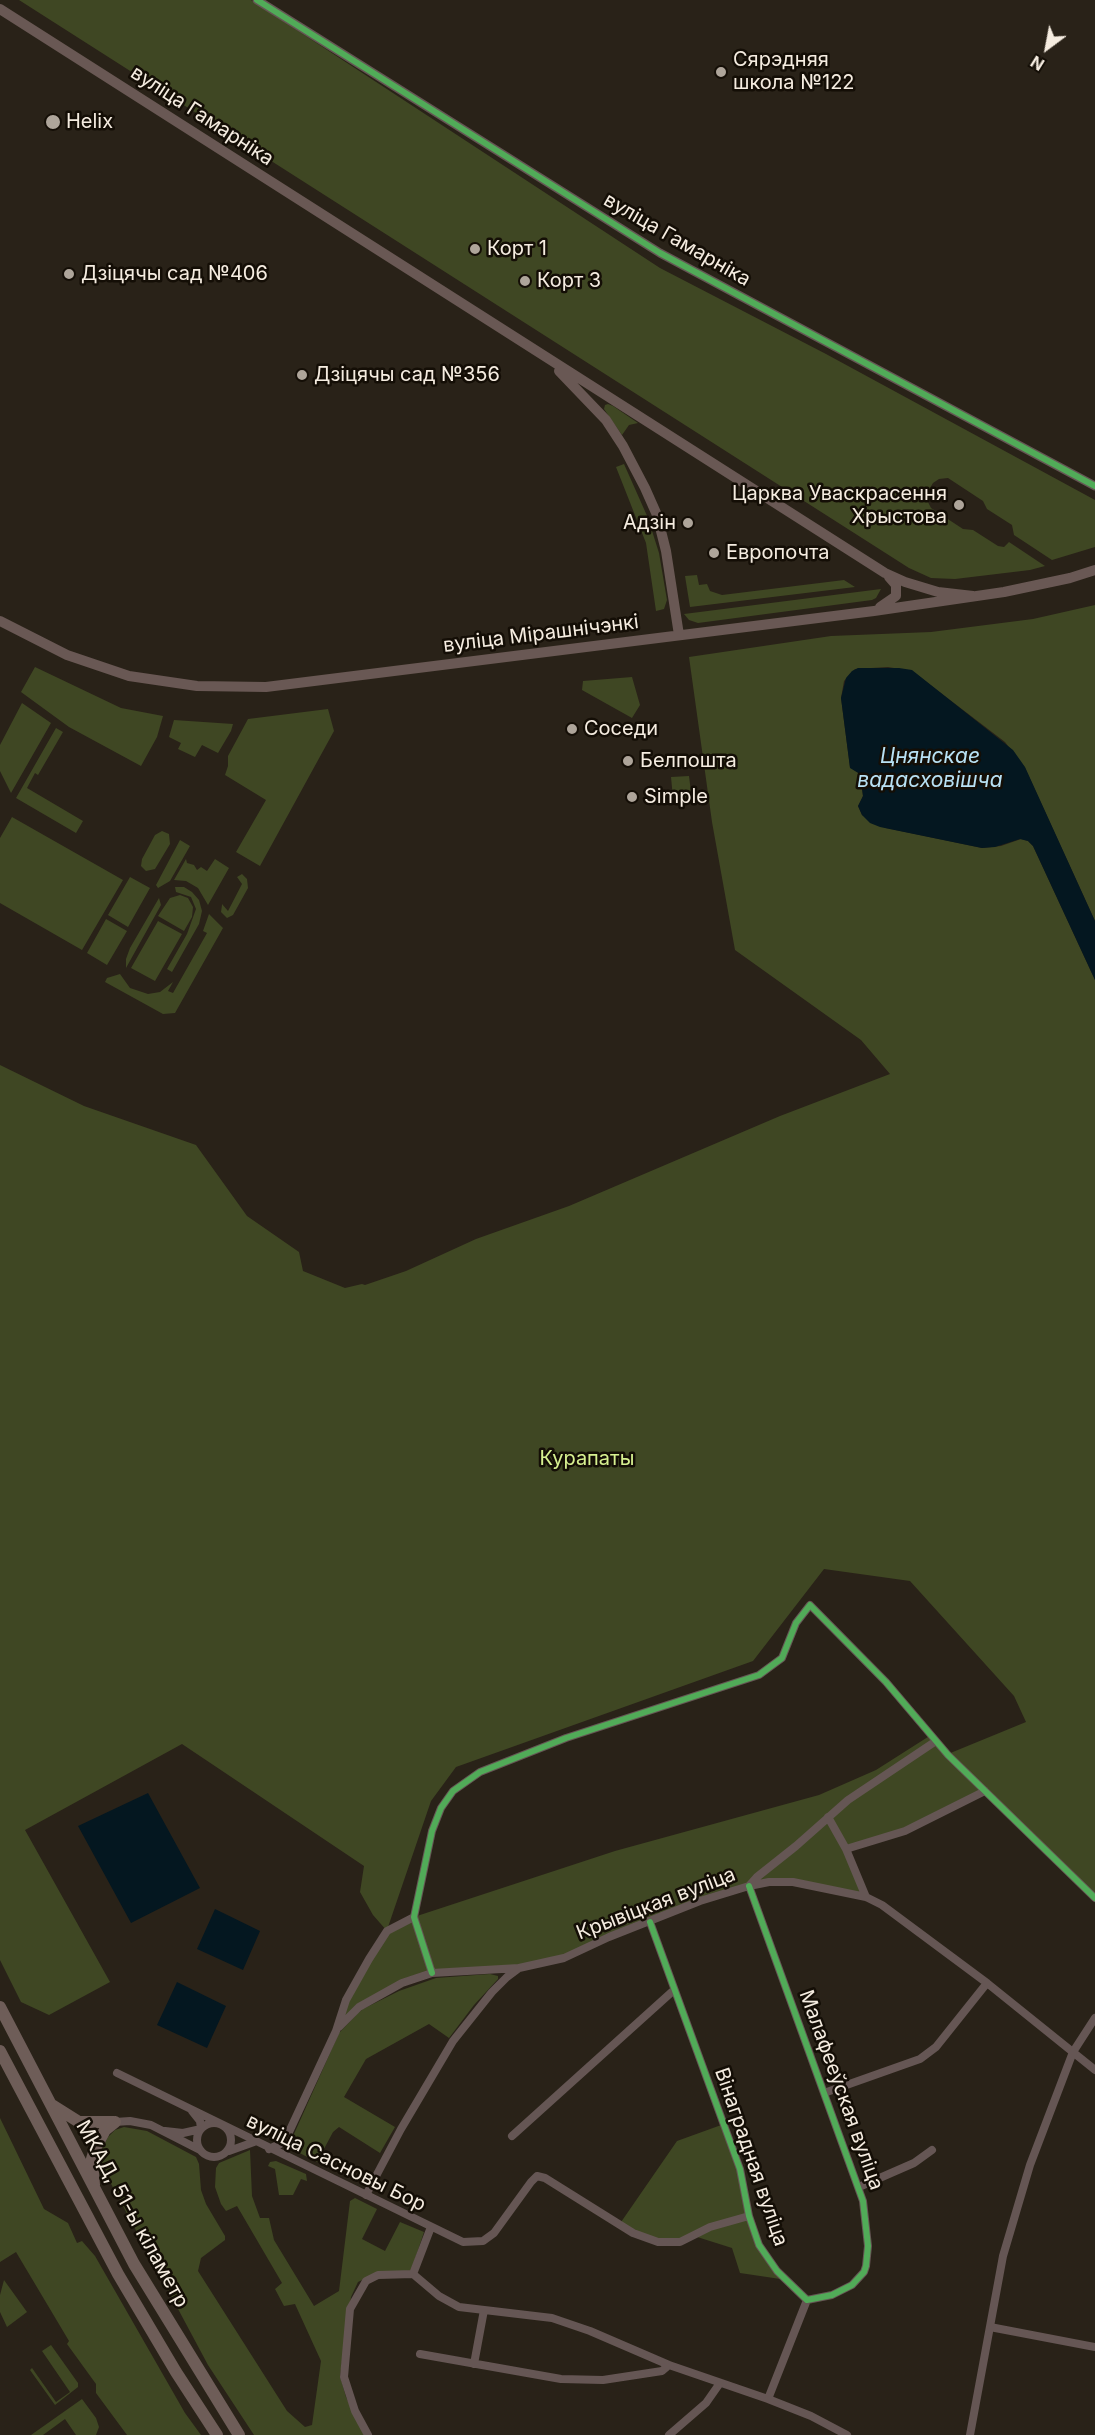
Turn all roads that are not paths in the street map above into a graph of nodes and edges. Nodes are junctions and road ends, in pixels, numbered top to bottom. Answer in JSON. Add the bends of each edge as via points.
{"nodes":[{"id":1,"x":257,"y":0,"type":"edge"},
{"id":2,"x":0,"y":9,"type":"edge"},
{"id":3,"x":537,"y":350,"type":"junction"},
{"id":4,"x":1095,"y":486,"type":"edge"},
{"id":5,"x":1095,"y":570,"type":"edge"},
{"id":6,"x":885,"y":573,"type":"junction"},
{"id":7,"x":973,"y":596,"type":"junction"},
{"id":8,"x":874,"y":610,"type":"junction"},
{"id":9,"x":0,"y":621,"type":"edge"},
{"id":10,"x":679,"y":635,"type":"junction"},
{"id":11,"x":936,"y":1741,"type":"junction"},
{"id":12,"x":985,"y":1791,"type":"junction"},
{"id":13,"x":828,"y":1817,"type":"junction"},
{"id":14,"x":846,"y":1849,"type":"junction"},
{"id":15,"x":749,"y":1886,"type":"junction"},
{"id":16,"x":866,"y":1896,"type":"junction"},
{"id":17,"x":1095,"y":1898,"type":"edge"},
{"id":18,"x":414,"y":1917,"type":"junction"},
{"id":19,"x":650,"y":1922,"type":"junction"},
{"id":20,"x":519,"y":1968,"type":"junction"},
{"id":21,"x":432,"y":1973,"type":"junction"},
{"id":22,"x":987,"y":1983,"type":"junction"},
{"id":23,"x":674,"y":1990,"type":"junction"},
{"id":24,"x":0,"y":2007,"type":"edge"},
{"id":25,"x":1095,"y":2018,"type":"edge"},
{"id":26,"x":336,"y":2031,"type":"junction"},
{"id":27,"x":0,"y":2051,"type":"edge"},
{"id":28,"x":1073,"y":2052,"type":"junction"},
{"id":29,"x":1095,"y":2070,"type":"edge"},
{"id":30,"x":117,"y":2073,"type":"dead end"},
{"id":31,"x":824,"y":2093,"type":"junction"},
{"id":32,"x":49,"y":2102,"type":"junction"},
{"id":33,"x":189,"y":2108,"type":"junction"},
{"id":34,"x":115,"y":2122,"type":"junction"},
{"id":35,"x":222,"y":2125,"type":"junction"},
{"id":36,"x":201,"y":2129,"type":"junction"},
{"id":37,"x":160,"y":2130,"type":"junction"},
{"id":38,"x":512,"y":2136,"type":"dead end"},
{"id":39,"x":255,"y":2142,"type":"junction"},
{"id":40,"x":269,"y":2149,"type":"junction"},
{"id":41,"x":201,"y":2150,"type":"junction"},
{"id":42,"x":932,"y":2150,"type":"dead end"},
{"id":43,"x":227,"y":2151,"type":"junction"},
{"id":44,"x":859,"y":2187,"type":"junction"},
{"id":45,"x":95,"y":2192,"type":"junction"},
{"id":46,"x":366,"y":2195,"type":"junction"},
{"id":47,"x":749,"y":2216,"type":"junction"},
{"id":48,"x":431,"y":2228,"type":"junction"},
{"id":49,"x":413,"y":2274,"type":"junction"},
{"id":50,"x":807,"y":2300,"type":"junction"},
{"id":51,"x":484,"y":2310,"type":"junction"},
{"id":52,"x":990,"y":2327,"type":"junction"},
{"id":53,"x":1095,"y":2347,"type":"edge"},
{"id":54,"x":420,"y":2354,"type":"dead end"},
{"id":55,"x":474,"y":2364,"type":"junction"},
{"id":56,"x":669,"y":2365,"type":"junction"},
{"id":57,"x":720,"y":2383,"type":"junction"},
{"id":58,"x":768,"y":2399,"type":"junction"},
{"id":59,"x":217,"y":2435,"type":"edge"},
{"id":60,"x":239,"y":2435,"type":"edge"},
{"id":61,"x":368,"y":2435,"type":"edge"},
{"id":62,"x":669,"y":2435,"type":"edge"},
{"id":63,"x":847,"y":2435,"type":"edge"},
{"id":64,"x":970,"y":2435,"type":"edge"}],
"edges":[{"from":1,"to":4,"type":"street","name":"вуліца Гамарніка","via":[[660,253]]},
{"from":2,"to":3,"type":"main road","name":"вуліца Гамарніка"},
{"from":3,"to":6,"type":"main road","name":"вуліца Гамарніка"},
{"from":3,"to":10,"type":"main road","name":"вуліца Гамарніка","via":[[606,420],[645,488],[666,551]]},
{"from":5,"to":7,"type":"main road","name":"вуліца Мірашнічэнкі","via":[[1040,585]]},
{"from":6,"to":7,"type":"main road","name":"вуліца Гамарніка","via":[[938,592]]},
{"from":6,"to":8,"type":"main road","via":[[896,585],[896,596]]},
{"from":7,"to":8,"type":"main road","name":"вуліца Мірашнічэнкі"},
{"from":8,"to":10,"type":"main road","name":"вуліца Мірашнічэнкі"},
{"from":9,"to":10,"type":"main road","name":"вуліца Мірашнічэнкі","via":[[98,667],[160,682],[230,687],[324,681]]},
{"from":11,"to":12,"type":"street"},
{"from":11,"to":13,"type":"street"},
{"from":11,"to":18,"type":"street","via":[[880,1675],[810,1605],[796,1623],[782,1658],[759,1675],[566,1738],[461,1784],[446,1800],[432,1831]]},
{"from":12,"to":14,"type":"street","via":[[905,1831]]},
{"from":12,"to":17,"type":"street"},
{"from":13,"to":14,"type":"street"},
{"from":13,"to":15,"type":"street"},
{"from":14,"to":16,"type":"street"},
{"from":15,"to":16,"type":"street","name":"Крывіцкая вуліца","via":[[793,1882]]},
{"from":15,"to":19,"type":"street","name":"Крывіцкая вуліца"},
{"from":15,"to":31,"type":"street","name":"Малафееўская вуліца"},
{"from":16,"to":22,"type":"street","name":"Крывіцкая вуліца"},
{"from":18,"to":21,"type":"street"},
{"from":18,"to":26,"type":"street","via":[[387,1931],[346,2000]]},
{"from":19,"to":20,"type":"street","name":"Крывіцкая вуліца","via":[[564,1958]]},
{"from":19,"to":23,"type":"street","name":"Вінаградная вуліца"},
{"from":20,"to":21,"type":"street"},
{"from":20,"to":46,"type":"street","name":"Крывіцкая вуліца","via":[[492,1992],[453,2041]]},
{"from":21,"to":26,"type":"street","via":[[402,1983],[369,2001]]},
{"from":22,"to":28,"type":"street","name":"Крывіцкая вуліца"},
{"from":22,"to":31,"type":"street","via":[[936,2047],[920,2059]]},
{"from":23,"to":38,"type":"street"},
{"from":23,"to":47,"type":"street","name":"Вінаградная вуліца","via":[[740,2169]]},
{"from":24,"to":32,"type":"highway","name":"МКАД, 51-ы кіламетр"},
{"from":25,"to":28,"type":"street"},
{"from":26,"to":40,"type":"street","via":[[289,2132],[280,2144]]},
{"from":27,"to":59,"type":"highway","name":"МКАД, 51-ы кіламетр","via":[[118,2274]]},
{"from":28,"to":29,"type":"street","name":"Крывіцкая вуліца"},
{"from":28,"to":52,"type":"street","via":[[1030,2165],[1003,2256]]},
{"from":30,"to":33,"type":"street","name":"вуліца Сасновы Бор"},
{"from":31,"to":44,"type":"street","name":"Малафееўская вуліца"},
{"from":32,"to":34,"type":"highway","via":[[79,2122]]},
{"from":32,"to":45,"type":"highway","name":"МКАД, 51-ы кіламетр"},
{"from":33,"to":35,"type":"street","name":"вуліца Сасновы Бор"},
{"from":33,"to":36,"type":"street","via":[[200,2121]]},
{"from":34,"to":37,"type":"street","via":[[140,2122]]},
{"from":34,"to":45,"type":"highway","via":[[105,2130],[92,2159]]},
{"from":35,"to":36,"type":"street","via":[[211,2123]]},
{"from":35,"to":39,"type":"street","name":"вуліца Сасновы Бор"},
{"from":35,"to":43,"type":"street","via":[[231,2137]]},
{"from":36,"to":37,"type":"street","via":[[183,2133]]},
{"from":36,"to":41,"type":"street","via":[[197,2140]]},
{"from":37,"to":41,"type":"street"},
{"from":39,"to":40,"type":"street","name":"вуліца Сасновы Бор"},
{"from":39,"to":43,"type":"street"},
{"from":40,"to":46,"type":"street","name":"вуліца Сасновы Бор"},
{"from":41,"to":43,"type":"street","via":[[216,2157]]},
{"from":42,"to":44,"type":"street","via":[[914,2163]]},
{"from":44,"to":50,"type":"street","name":"Малафееўская вуліца","via":[[868,2246],[864,2272],[852,2285],[832,2295]]},
{"from":45,"to":60,"type":"highway","name":"МКАД, 51-ы кіламетр","via":[[146,2284]]},
{"from":46,"to":48,"type":"street","name":"вуліца Сасновы Бор"},
{"from":47,"to":48,"type":"street","via":[[710,2227],[680,2242],[658,2242],[626,2229],[537,2176],[494,2233],[483,2241],[463,2242]]},
{"from":47,"to":50,"type":"street","name":"Вінаградная вуліца","via":[[765,2256]]},
{"from":48,"to":49,"type":"street","name":"вуліца Сасновы Бор"},
{"from":49,"to":51,"type":"street","via":[[453,2304]]},
{"from":49,"to":61,"type":"street","via":[[378,2275],[366,2281],[350,2308],[344,2377]]},
{"from":50,"to":58,"type":"street"},
{"from":51,"to":55,"type":"street"},
{"from":51,"to":56,"type":"street","via":[[552,2318]]},
{"from":52,"to":53,"type":"street"},
{"from":52,"to":64,"type":"street"},
{"from":54,"to":55,"type":"street"},
{"from":55,"to":56,"type":"street","via":[[537,2376],[603,2380],[662,2371]]},
{"from":56,"to":57,"type":"street"},
{"from":57,"to":58,"type":"street"},
{"from":57,"to":62,"type":"street","via":[[706,2403]]},
{"from":58,"to":63,"type":"street"}]}
